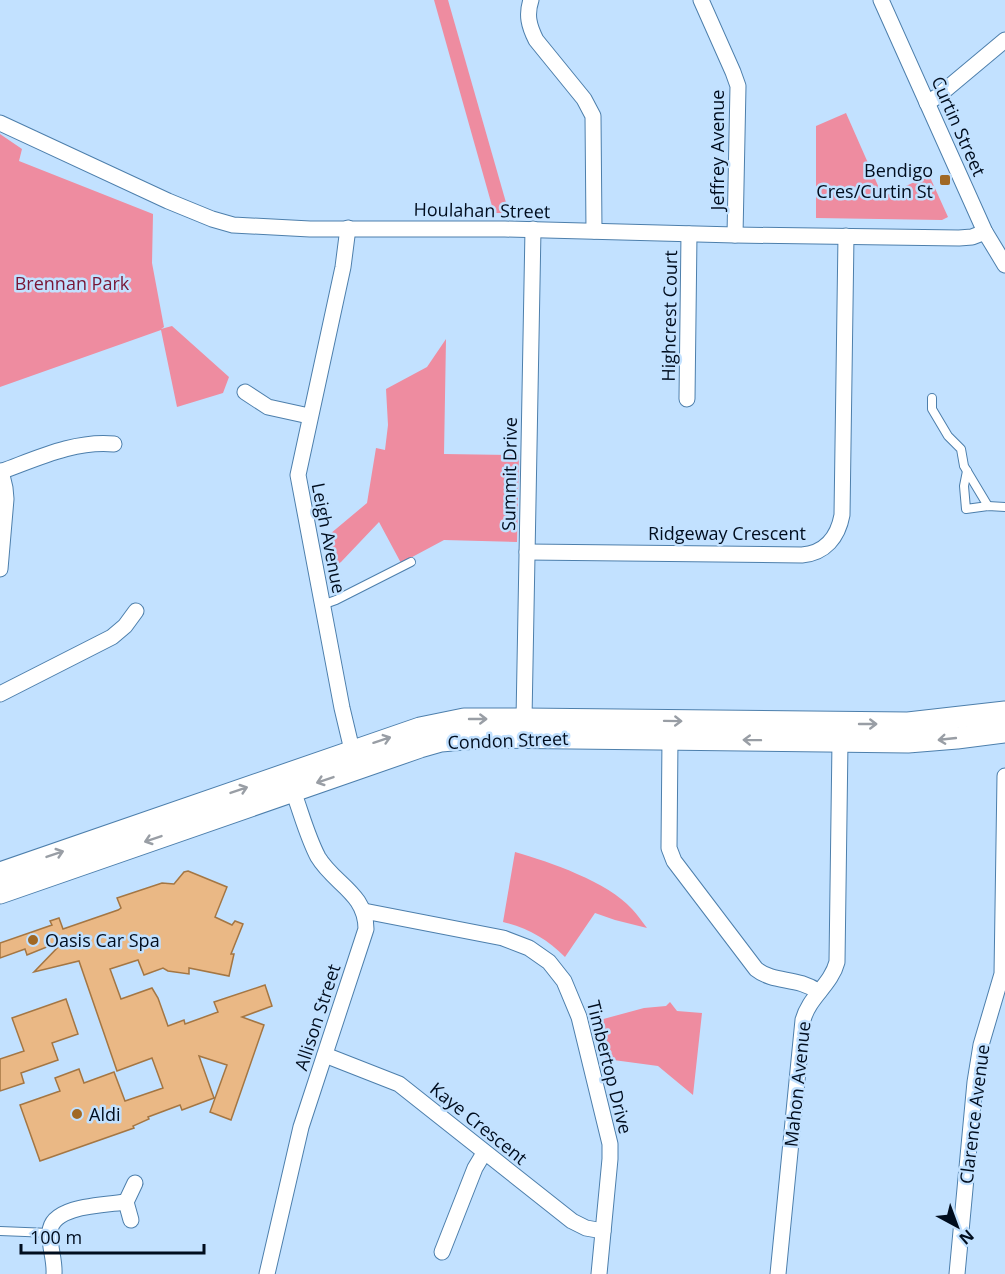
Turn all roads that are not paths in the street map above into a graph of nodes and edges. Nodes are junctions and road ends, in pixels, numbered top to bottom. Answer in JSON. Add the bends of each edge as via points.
{"nodes":[{"id":1,"x":531,"y":0,"type":"edge"},
{"id":2,"x":701,"y":0,"type":"edge"},
{"id":3,"x":881,"y":0,"type":"edge"},
{"id":4,"x":1005,"y":39,"type":"edge"},
{"id":5,"x":927,"y":103,"type":"junction"},
{"id":6,"x":0,"y":123,"type":"edge"},
{"id":7,"x":348,"y":228,"type":"junction"},
{"id":8,"x":533,"y":230,"type":"junction"},
{"id":9,"x":594,"y":231,"type":"junction"},
{"id":10,"x":985,"y":232,"type":"junction"},
{"id":11,"x":689,"y":234,"type":"junction"},
{"id":12,"x":735,"y":235,"type":"junction"},
{"id":13,"x":846,"y":236,"type":"junction"},
{"id":14,"x":1005,"y":266,"type":"edge"},
{"id":15,"x":245,"y":392,"type":"dead end"},
{"id":16,"x":932,"y":398,"type":"dead end"},
{"id":17,"x":687,"y":399,"type":"dead end"},
{"id":18,"x":309,"y":416,"type":"junction"},
{"id":19,"x":114,"y":444,"type":"dead end"},
{"id":20,"x":0,"y":471,"type":"edge"},
{"id":21,"x":968,"y":471,"type":"junction"},
{"id":22,"x":988,"y":506,"type":"junction"},
{"id":23,"x":1005,"y":507,"type":"edge"},
{"id":24,"x":527,"y":552,"type":"junction"},
{"id":25,"x":411,"y":562,"type":"dead end"},
{"id":26,"x":0,"y":569,"type":"edge"},
{"id":27,"x":322,"y":605,"type":"junction"},
{"id":28,"x":136,"y":611,"type":"dead end"},
{"id":29,"x":0,"y":694,"type":"edge"},
{"id":30,"x":524,"y":719,"type":"junction"},
{"id":31,"x":1004,"y":725,"type":"edge"},
{"id":32,"x":840,"y":733,"type":"junction"},
{"id":33,"x":670,"y":739,"type":"junction"},
{"id":34,"x":352,"y":750,"type":"junction"},
{"id":35,"x":1005,"y":776,"type":"edge"},
{"id":36,"x":290,"y":782,"type":"junction"},
{"id":37,"x":0,"y":873,"type":"edge"},
{"id":38,"x":25,"y":884,"type":"junction"},
{"id":39,"x":0,"y":885,"type":"edge"},
{"id":40,"x":0,"y":893,"type":"edge"},
{"id":41,"x":364,"y":911,"type":"junction"},
{"id":42,"x":1003,"y":974,"type":"edge"},
{"id":43,"x":819,"y":992,"type":"junction"},
{"id":44,"x":324,"y":1056,"type":"junction"},
{"id":45,"x":484,"y":1153,"type":"junction"},
{"id":46,"x":135,"y":1183,"type":"dead end"},
{"id":47,"x":126,"y":1202,"type":"junction"},
{"id":48,"x":131,"y":1220,"type":"dead end"},
{"id":49,"x":0,"y":1231,"type":"edge"},
{"id":50,"x":603,"y":1231,"type":"junction"},
{"id":51,"x":50,"y":1233,"type":"junction"},
{"id":52,"x":442,"y":1252,"type":"dead end"},
{"id":53,"x":54,"y":1274,"type":"edge"},
{"id":54,"x":267,"y":1274,"type":"edge"},
{"id":55,"x":599,"y":1274,"type":"edge"},
{"id":56,"x":778,"y":1274,"type":"edge"},
{"id":57,"x":957,"y":1274,"type":"edge"}],
"edges":[{"from":1,"to":9,"type":"street","via":[[530,29],[593,116]]},
{"from":2,"to":12,"type":"street","name":"Jeffrey Avenue","via":[[738,86]]},
{"from":3,"to":5,"type":"street","name":"Curtin Street"},
{"from":4,"to":5,"type":"street"},
{"from":5,"to":10,"type":"street","name":"Curtin Street"},
{"from":6,"to":7,"type":"street","name":"Houlahan Street","via":[[212,219],[251,227]]},
{"from":7,"to":8,"type":"street","name":"Houlahan Street"},
{"from":7,"to":18,"type":"street","name":"Leigh Avenue","via":[[343,267]]},
{"from":8,"to":9,"type":"street","name":"Houlahan Street"},
{"from":8,"to":24,"type":"street","name":"Summit Drive"},
{"from":9,"to":11,"type":"street","name":"Houlahan Street"},
{"from":10,"to":13,"type":"street","name":"Houlahan Street","via":[[959,238]]},
{"from":10,"to":14,"type":"street","name":"Curtin Street"},
{"from":11,"to":12,"type":"street","name":"Houlahan Street"},
{"from":11,"to":17,"type":"street","name":"Highcrest Court"},
{"from":12,"to":13,"type":"street","name":"Houlahan Street"},
{"from":13,"to":24,"type":"street","name":"Ridgeway Crescent","via":[[842,515],[831,541],[817,552],[802,555]]},
{"from":15,"to":18,"type":"street","via":[[268,407]]},
{"from":16,"to":21,"type":"lane","via":[[932,409],[961,449]]},
{"from":18,"to":27,"type":"street","name":"Leigh Avenue","via":[[298,483]]},
{"from":19,"to":20,"type":"street","via":[[75,446]]},
{"from":20,"to":26,"type":"street","via":[[6,499]]},
{"from":21,"to":22,"type":"lane"},
{"from":21,"to":22,"type":"lane","via":[[964,486],[966,509]]},
{"from":22,"to":23,"type":"lane"},
{"from":24,"to":30,"type":"street","name":"Summit Drive"},
{"from":25,"to":27,"type":"lane"},
{"from":27,"to":34,"type":"street","name":"Leigh Avenue"},
{"from":28,"to":29,"type":"street","via":[[112,637]]},
{"from":30,"to":32,"type":"main road","name":"Condon Street","one_way":true},
{"from":34,"to":30,"type":"main road","name":"Condon Street","one_way":true,"via":[[441,722]]},
{"from":31,"to":32,"type":"main road","name":"Condon Street","via":[[908,723]]},
{"from":32,"to":33,"type":"main road","name":"Condon Street","one_way":true},
{"from":32,"to":43,"type":"street","name":"Mahon Avenue","via":[[837,962]]},
{"from":33,"to":36,"type":"main road","name":"Condon Street","one_way":true,"via":[[464,738]]},
{"from":33,"to":43,"type":"street","via":[[669,848],[674,861],[756,969],[768,976],[804,982]]},
{"from":34,"to":36,"type":"main road","name":"Condon Street"},
{"from":35,"to":42,"type":"street","name":"Clarence Avenue"},
{"from":37,"to":36,"type":"main road","name":"Condon Street","one_way":true},
{"from":36,"to":38,"type":"main road","name":"Condon Street","one_way":true},
{"from":36,"to":41,"type":"street","via":[[320,860]]},
{"from":38,"to":39,"type":"main road"},
{"from":38,"to":40,"type":"main road","name":"Condon Street"},
{"from":41,"to":44,"type":"street","name":"Allison Street","via":[[364,938]]},
{"from":41,"to":50,"type":"street","name":"Timbertop Drive","via":[[517,942],[540,954],[564,981],[579,1017],[609,1137]]},
{"from":42,"to":57,"type":"street","name":"Clarence Avenue","via":[[981,1045],[975,1082]]},
{"from":43,"to":56,"type":"street","name":"Mahon Avenue","via":[[803,1020]]},
{"from":44,"to":45,"type":"street","name":"Kaye Crescent","via":[[399,1084]]},
{"from":44,"to":54,"type":"street","name":"Allison Street","via":[[301,1127]]},
{"from":45,"to":50,"type":"street","name":"Kaye Crescent","via":[[572,1221]]},
{"from":45,"to":52,"type":"street"},
{"from":46,"to":47,"type":"street"},
{"from":47,"to":48,"type":"street"},
{"from":47,"to":51,"type":"street","via":[[63,1213],[52,1223]]},
{"from":49,"to":51,"type":"lane"},
{"from":50,"to":55,"type":"street","name":"Timbertop Drive"},
{"from":51,"to":53,"type":"street"}]}
